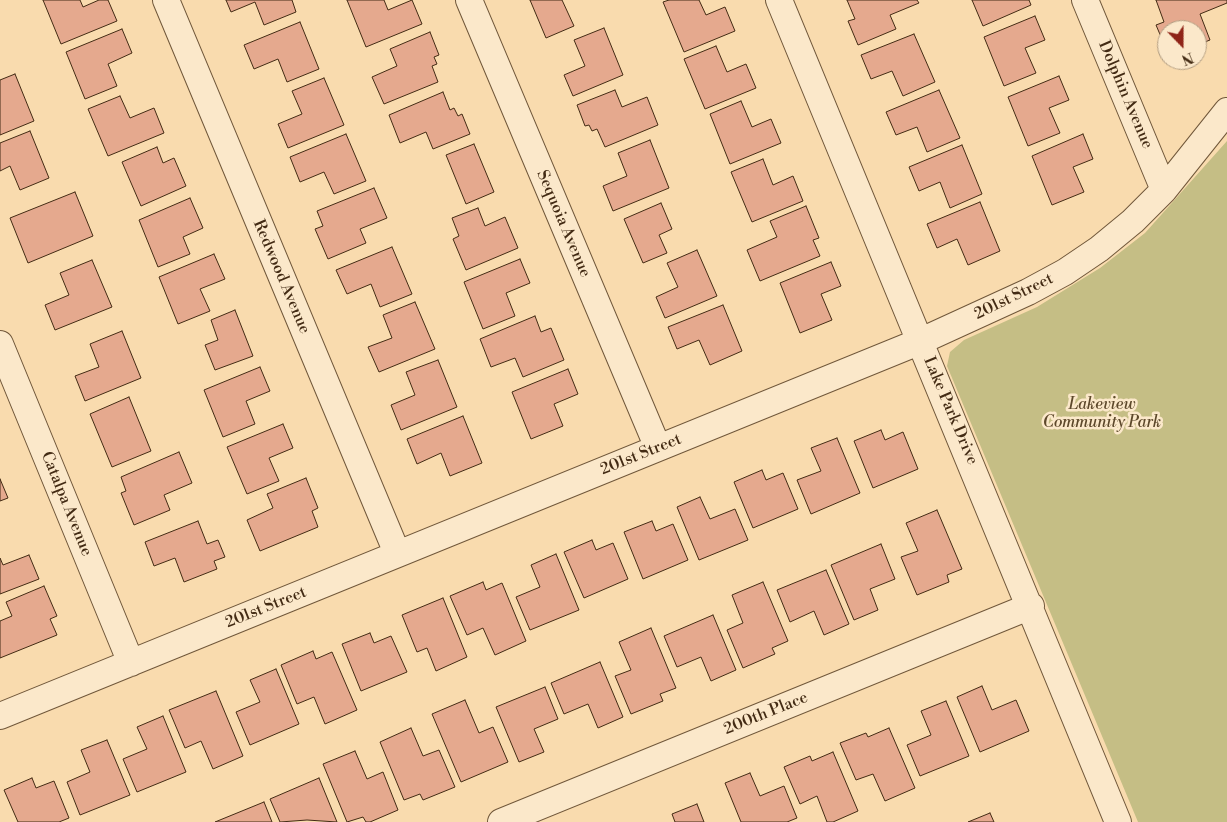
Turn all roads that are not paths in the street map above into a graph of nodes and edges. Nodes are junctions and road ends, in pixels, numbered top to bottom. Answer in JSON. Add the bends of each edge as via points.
{"nodes":[{"id":1,"x":166,"y":0,"type":"edge"},
{"id":2,"x":469,"y":0,"type":"edge"},
{"id":3,"x":779,"y":0,"type":"edge"},
{"id":4,"x":1085,"y":0,"type":"edge"},
{"id":5,"x":1227,"y":112,"type":"edge"},
{"id":6,"x":1164,"y":190,"type":"junction"},
{"id":7,"x":921,"y":341,"type":"junction"},
{"id":8,"x":0,"y":344,"type":"edge"},
{"id":9,"x":658,"y":448,"type":"junction"},
{"id":10,"x":397,"y":554,"type":"junction"},
{"id":11,"x":1031,"y":606,"type":"junction"},
{"id":12,"x":131,"y":663,"type":"junction"},
{"id":13,"x":0,"y":716,"type":"edge"},
{"id":14,"x":501,"y":822,"type":"edge"},
{"id":15,"x":1118,"y":822,"type":"edge"}],
"edges":[{"from":1,"to":10,"type":"street","name":"Redwood Avenue"},
{"from":2,"to":9,"type":"street","name":"Sequoia Avenue"},
{"from":3,"to":7,"type":"street","name":"Lake Park Drive"},
{"from":4,"to":6,"type":"street","name":"Dolphin Avenue"},
{"from":5,"to":6,"type":"street","name":"201st Street"},
{"from":6,"to":7,"type":"street","name":"201st Street","via":[[1099,249],[1065,272]]},
{"from":7,"to":9,"type":"street","name":"201st Street"},
{"from":7,"to":11,"type":"street","name":"Lake Park Drive"},
{"from":8,"to":12,"type":"street","name":"Catalpa Avenue"},
{"from":9,"to":10,"type":"street","name":"201st Street"},
{"from":10,"to":12,"type":"street","name":"201st Street"},
{"from":11,"to":14,"type":"street","name":"200th Place"},
{"from":11,"to":15,"type":"street","name":"Lake Park Drive"},
{"from":12,"to":13,"type":"street","name":"201st Street"}]}
